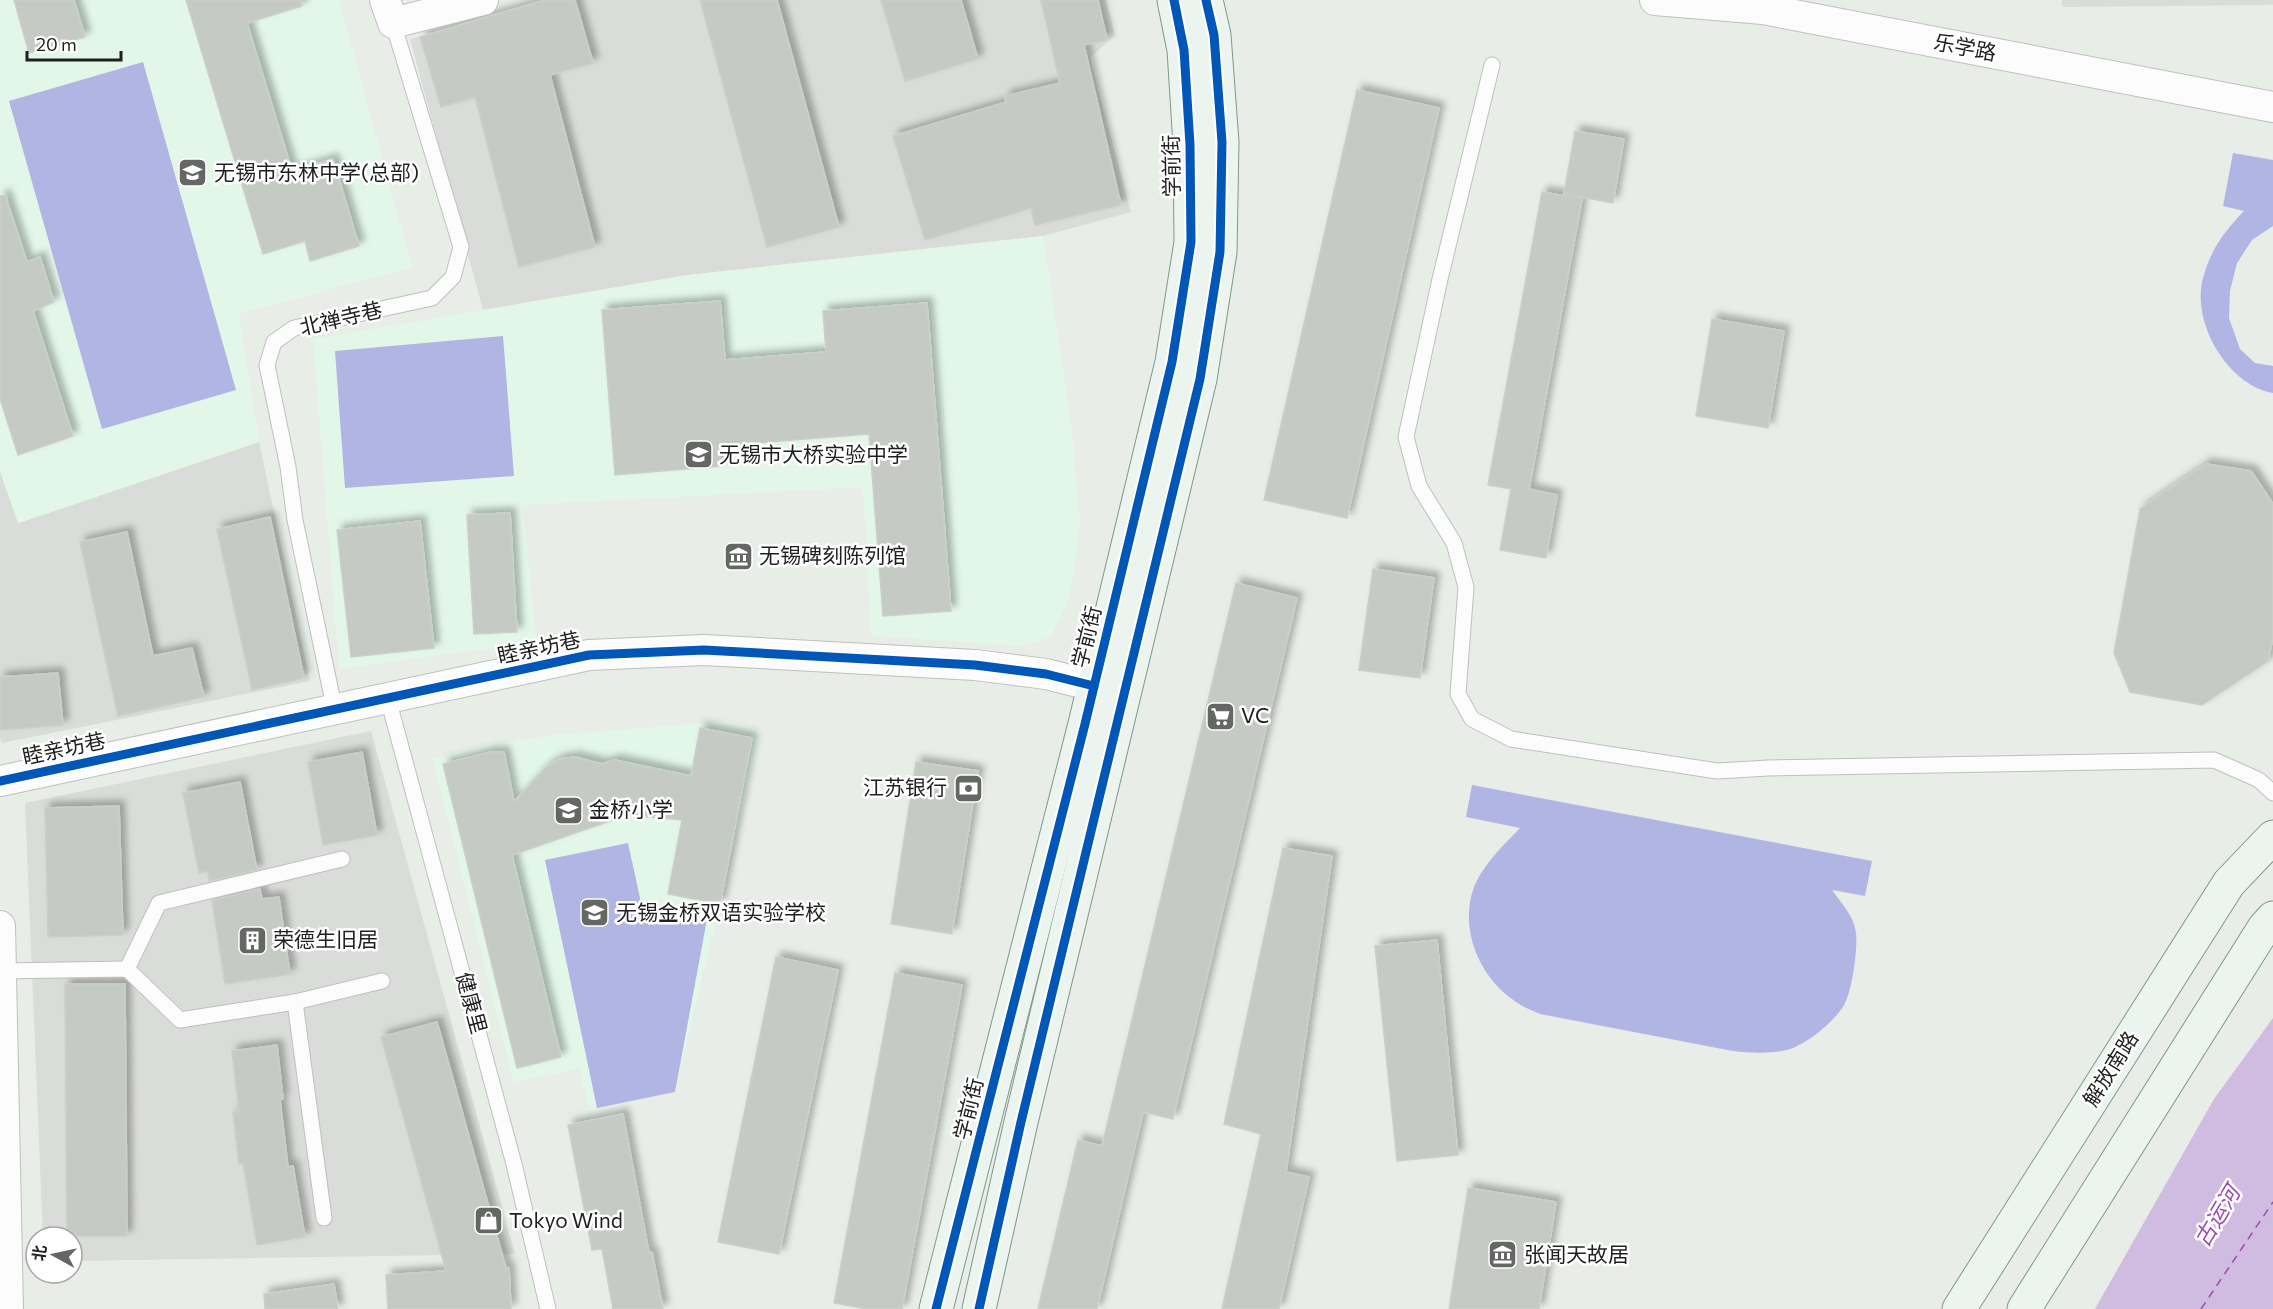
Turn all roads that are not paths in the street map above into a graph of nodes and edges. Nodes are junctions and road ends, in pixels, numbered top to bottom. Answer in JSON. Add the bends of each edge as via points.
{"nodes":[{"id":1,"x":483,"y":0,"type":"edge"},
{"id":2,"x":1174,"y":0,"type":"edge"},
{"id":3,"x":1206,"y":0,"type":"edge"},
{"id":4,"x":1655,"y":0,"type":"edge"},
{"id":5,"x":389,"y":11,"type":"edge"},
{"id":6,"x":1492,"y":65,"type":"dead end"},
{"id":7,"x":2273,"y":107,"type":"edge"},
{"id":8,"x":1094,"y":686,"type":"junction"},
{"id":9,"x":388,"y":699,"type":"junction"},
{"id":10,"x":335,"y":711,"type":"junction"},
{"id":11,"x":0,"y":781,"type":"edge"},
{"id":12,"x":2273,"y":793,"type":"edge"},
{"id":13,"x":2273,"y":837,"type":"edge"},
{"id":14,"x":342,"y":859,"type":"dead end"},
{"id":15,"x":2273,"y":918,"type":"edge"},
{"id":16,"x":0,"y":926,"type":"edge"},
{"id":17,"x":127,"y":969,"type":"junction"},
{"id":18,"x":1,"y":971,"type":"edge"},
{"id":19,"x":382,"y":981,"type":"dead end"},
{"id":20,"x":295,"y":1002,"type":"junction"},
{"id":21,"x":324,"y":1218,"type":"dead end"},
{"id":22,"x":8,"y":1309,"type":"edge"},
{"id":23,"x":548,"y":1309,"type":"edge"},
{"id":24,"x":936,"y":1309,"type":"edge"},
{"id":25,"x":979,"y":1309,"type":"edge"},
{"id":26,"x":1959,"y":1309,"type":"edge"},
{"id":27,"x":2024,"y":1309,"type":"edge"}],
"edges":[{"from":1,"to":5,"type":"street"},
{"from":2,"to":8,"type":"main road","name":"学前街","via":[[1184,50],[1191,242],[1172,362]]},
{"from":3,"to":25,"type":"main road","via":[[1214,35],[1222,164],[1220,252],[1200,379]]},
{"from":4,"to":7,"type":"street","name":"乐学路","via":[[1763,9]]},
{"from":5,"to":10,"type":"lane","name":"北禅寺巷","via":[[461,247],[453,277],[432,298],[294,328],[274,342],[267,365]]},
{"from":6,"to":12,"type":"lane","via":[[1406,437],[1419,486],[1454,543],[1466,587],[1458,694],[1472,719],[1511,739],[1717,771],[2214,760],[2259,780]]},
{"from":8,"to":9,"type":"street","name":"睦亲坊巷","via":[[1046,674],[975,665],[704,650],[589,655]]},
{"from":8,"to":24,"type":"main road","name":"学前街"},
{"from":9,"to":10,"type":"street","name":"睦亲坊巷"},
{"from":9,"to":23,"type":"lane","name":"健康里","via":[[514,1164]]},
{"from":10,"to":11,"type":"street","name":"睦亲坊巷"},
{"from":13,"to":26,"type":"main road","name":"解放南路","via":[[2229,883]]},
{"from":14,"to":17,"type":"lane","via":[[159,903]]},
{"from":15,"to":27,"type":"main road"},
{"from":16,"to":18,"type":"street"},
{"from":17,"to":18,"type":"lane"},
{"from":17,"to":20,"type":"lane","via":[[180,1020]]},
{"from":18,"to":22,"type":"street"},
{"from":19,"to":20,"type":"lane"},
{"from":20,"to":21,"type":"lane"}]}
